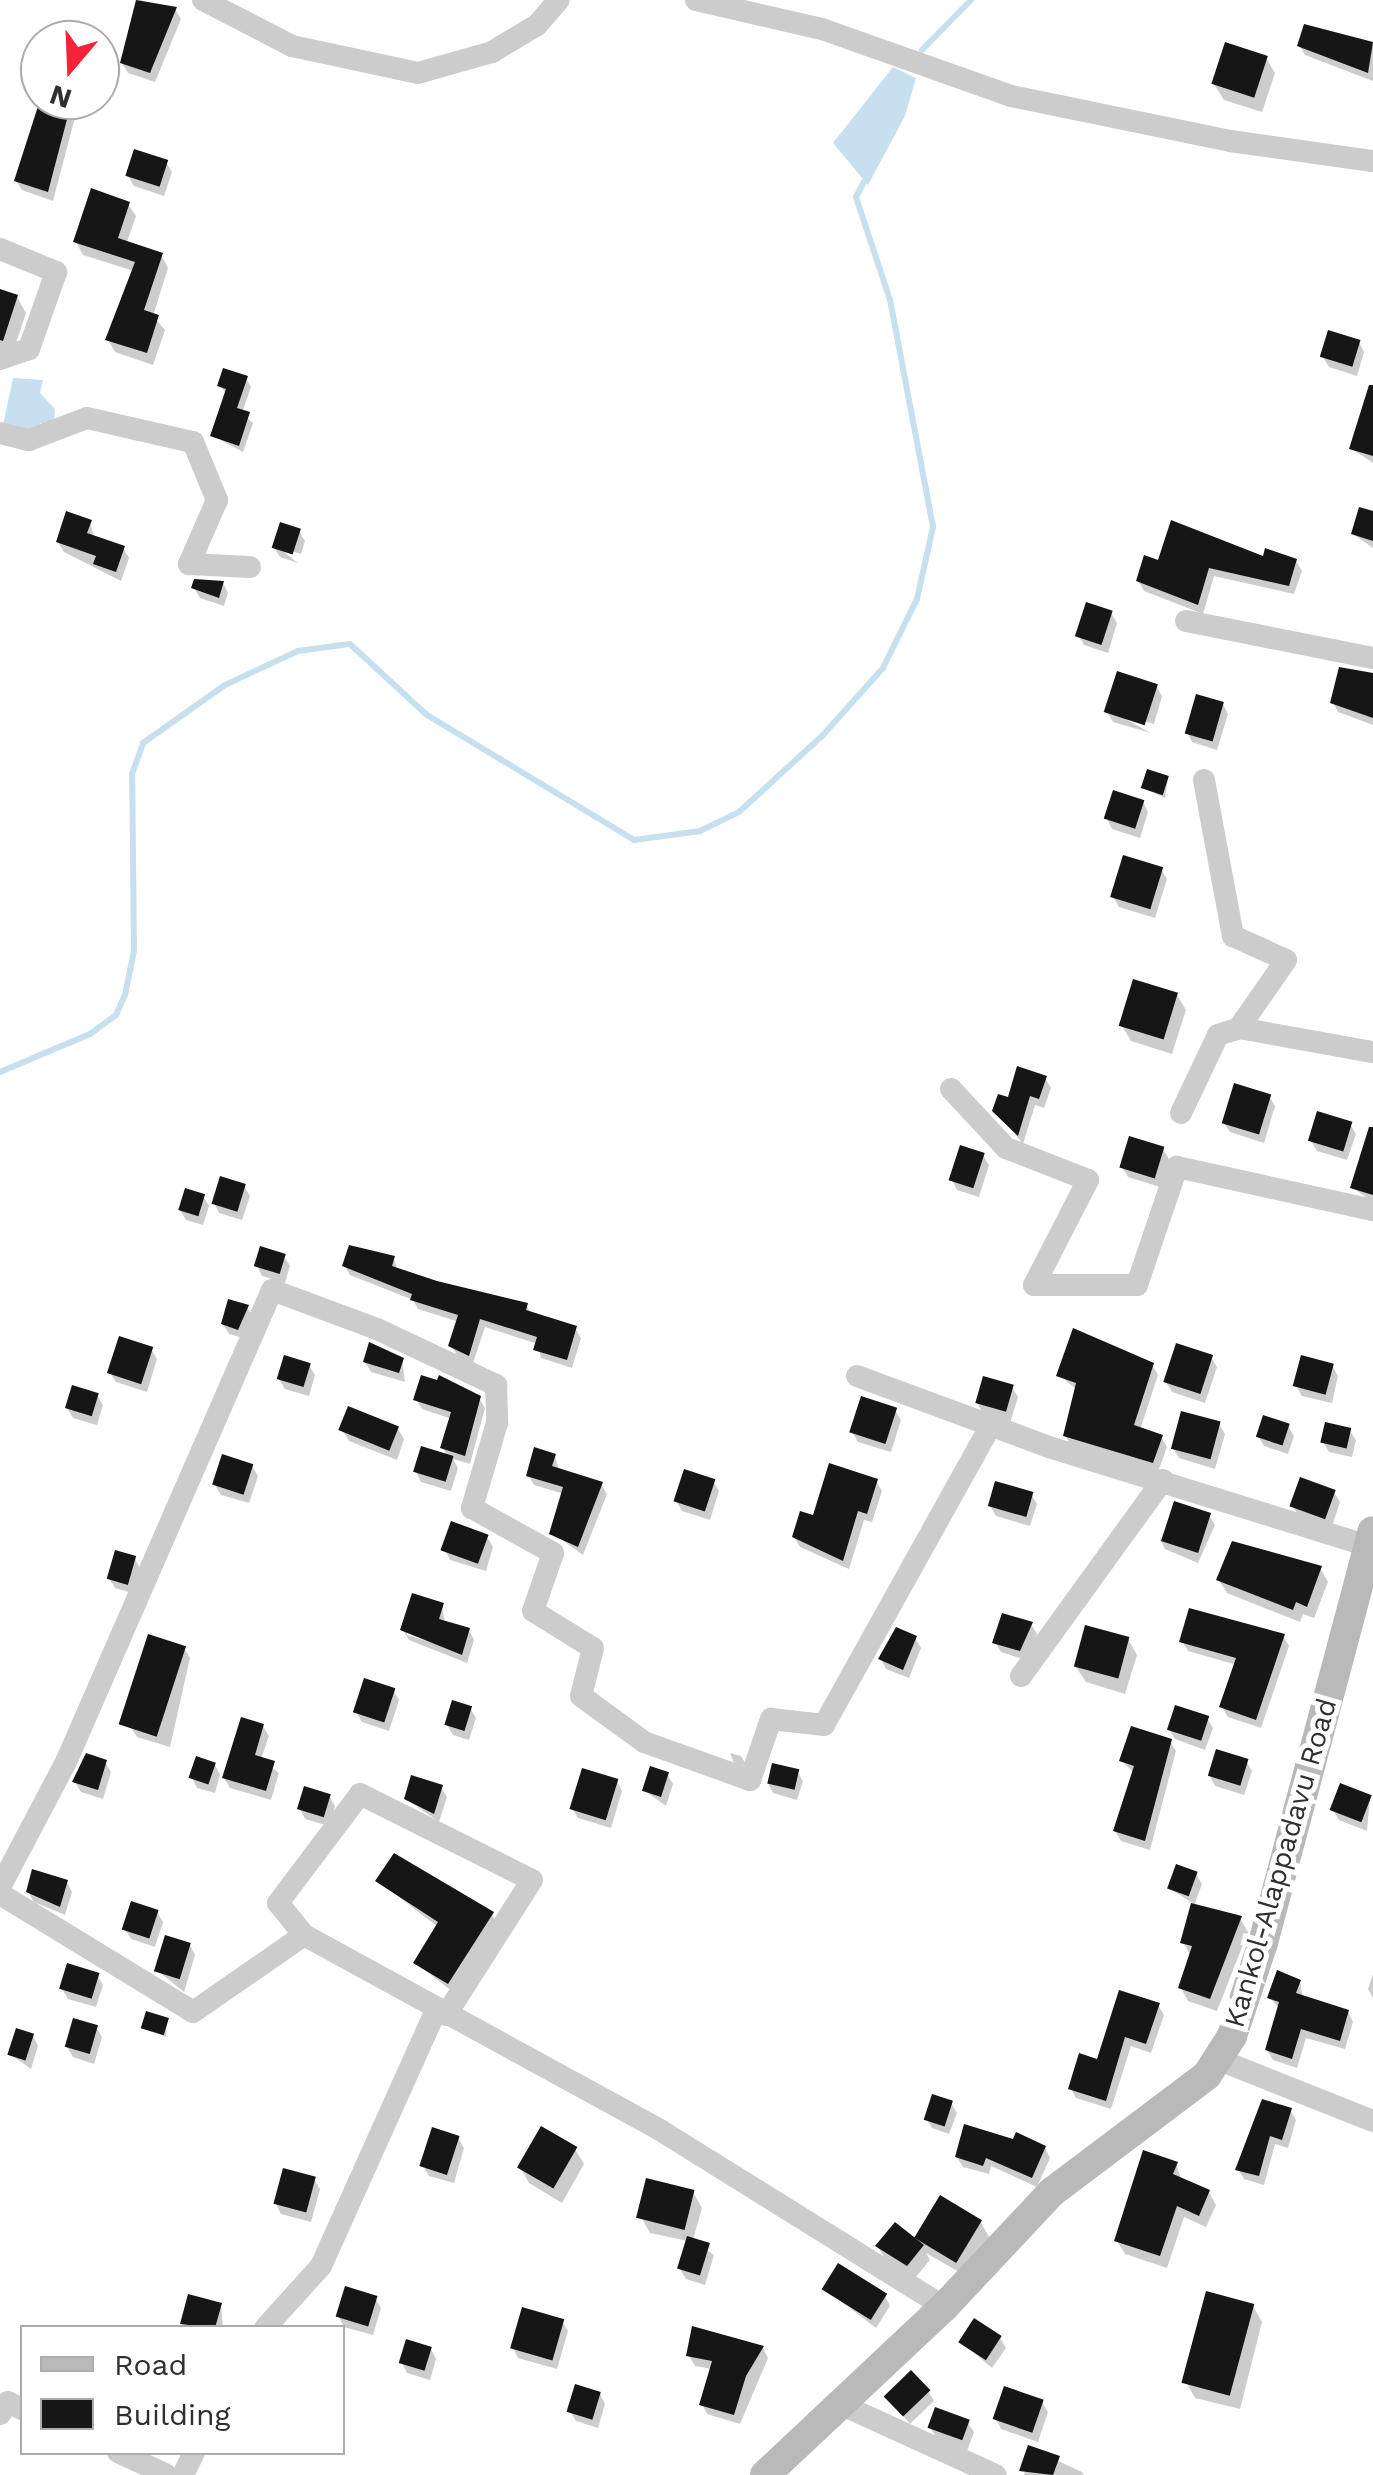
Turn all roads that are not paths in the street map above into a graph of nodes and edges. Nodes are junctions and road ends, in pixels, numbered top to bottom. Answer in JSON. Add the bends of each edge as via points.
{"nodes":[{"id":1,"x":203,"y":0,"type":"edge"},
{"id":2,"x":559,"y":0,"type":"edge"},
{"id":3,"x":696,"y":0,"type":"edge"},
{"id":4,"x":1362,"y":159,"type":"edge"},
{"id":5,"x":1373,"y":173,"type":"edge"},
{"id":6,"x":0,"y":248,"type":"edge"},
{"id":7,"x":0,"y":359,"type":"edge"},
{"id":8,"x":0,"y":433,"type":"edge"},
{"id":9,"x":250,"y":566,"type":"dead end"},
{"id":10,"x":1186,"y":621,"type":"dead end"},
{"id":11,"x":1373,"y":658,"type":"edge"},
{"id":12,"x":1204,"y":780,"type":"dead end"},
{"id":13,"x":1239,"y":1028,"type":"junction"},
{"id":14,"x":1373,"y":1052,"type":"edge"},
{"id":15,"x":951,"y":1089,"type":"dead end"},
{"id":16,"x":1181,"y":1113,"type":"dead end"},
{"id":17,"x":1373,"y":1210,"type":"edge"},
{"id":18,"x":858,"y":1376,"type":"dead end"},
{"id":19,"x":990,"y":1427,"type":"junction"},
{"id":20,"x":1163,"y":1480,"type":"junction"},
{"id":21,"x":1371,"y":1539,"type":"edge"},
{"id":22,"x":1021,"y":1676,"type":"dead end"},
{"id":23,"x":0,"y":1890,"type":"edge"},
{"id":24,"x":304,"y":1935,"type":"junction"},
{"id":25,"x":441,"y":2013,"type":"junction"},
{"id":26,"x":1217,"y":2058,"type":"junction"},
{"id":27,"x":1373,"y":2121,"type":"edge"},
{"id":28,"x":944,"y":2307,"type":"junction"},
{"id":29,"x":269,"y":2325,"type":"edge"},
{"id":30,"x":840,"y":2404,"type":"junction"},
{"id":31,"x":20,"y":2408,"type":"edge"},
{"id":32,"x":0,"y":2414,"type":"edge"},
{"id":33,"x":124,"y":2455,"type":"edge"},
{"id":34,"x":167,"y":2475,"type":"edge"},
{"id":35,"x":766,"y":2475,"type":"edge"},
{"id":36,"x":996,"y":2475,"type":"edge"}],
"edges":[{"from":1,"to":2,"type":"street","via":[[292,46],[418,73],[492,52],[537,25]]},
{"from":3,"to":4,"type":"street","via":[[822,29],[1011,96],[1230,142]]},
{"from":4,"to":5,"type":"street"},
{"from":6,"to":7,"type":"street","via":[[56,272],[30,349]]},
{"from":8,"to":9,"type":"street","via":[[29,440],[86,418],[194,442],[217,500],[189,564]]},
{"from":10,"to":11,"type":"street"},
{"from":12,"to":13,"type":"street","via":[[1233,936],[1286,960]]},
{"from":13,"to":14,"type":"street"},
{"from":13,"to":16,"type":"street","via":[[1218,1035]]},
{"from":15,"to":17,"type":"street","via":[[1006,1148],[1088,1180],[1034,1285],[1137,1284],[1178,1166]]},
{"from":18,"to":19,"type":"street"},
{"from":19,"to":20,"type":"street"},
{"from":19,"to":23,"type":"street","via":[[824,1726],[771,1719],[750,1780],[644,1742],[580,1696],[594,1648],[534,1611],[553,1554],[472,1508],[497,1424],[496,1385],[377,1328],[272,1290],[66,1762]]},
{"from":20,"to":21,"type":"street"},
{"from":20,"to":22,"type":"street"},
{"from":21,"to":26,"type":"main road","name":"Kankol-Alappadavu Road","via":[[1263,1943]]},
{"from":23,"to":24,"type":"street","via":[[193,2012]]},
{"from":24,"to":25,"type":"street"},
{"from":24,"to":25,"type":"street","via":[[278,1903],[360,1794],[532,1880]]},
{"from":25,"to":28,"type":"street","via":[[660,2130]]},
{"from":25,"to":29,"type":"street","via":[[321,2266]]},
{"from":26,"to":27,"type":"street"},
{"from":26,"to":28,"type":"main road","name":"Kankol-Alappadavu Road","via":[[1164,2109],[1052,2192]]},
{"from":28,"to":30,"type":"main road","name":"Kankol-Alappadavu Road"},
{"from":30,"to":35,"type":"main road","name":"Kankol-Alappadavu Road"},
{"from":30,"to":36,"type":"street"},
{"from":31,"to":32,"type":"street","via":[[8,2402]]},
{"from":33,"to":34,"type":"street"}]}
